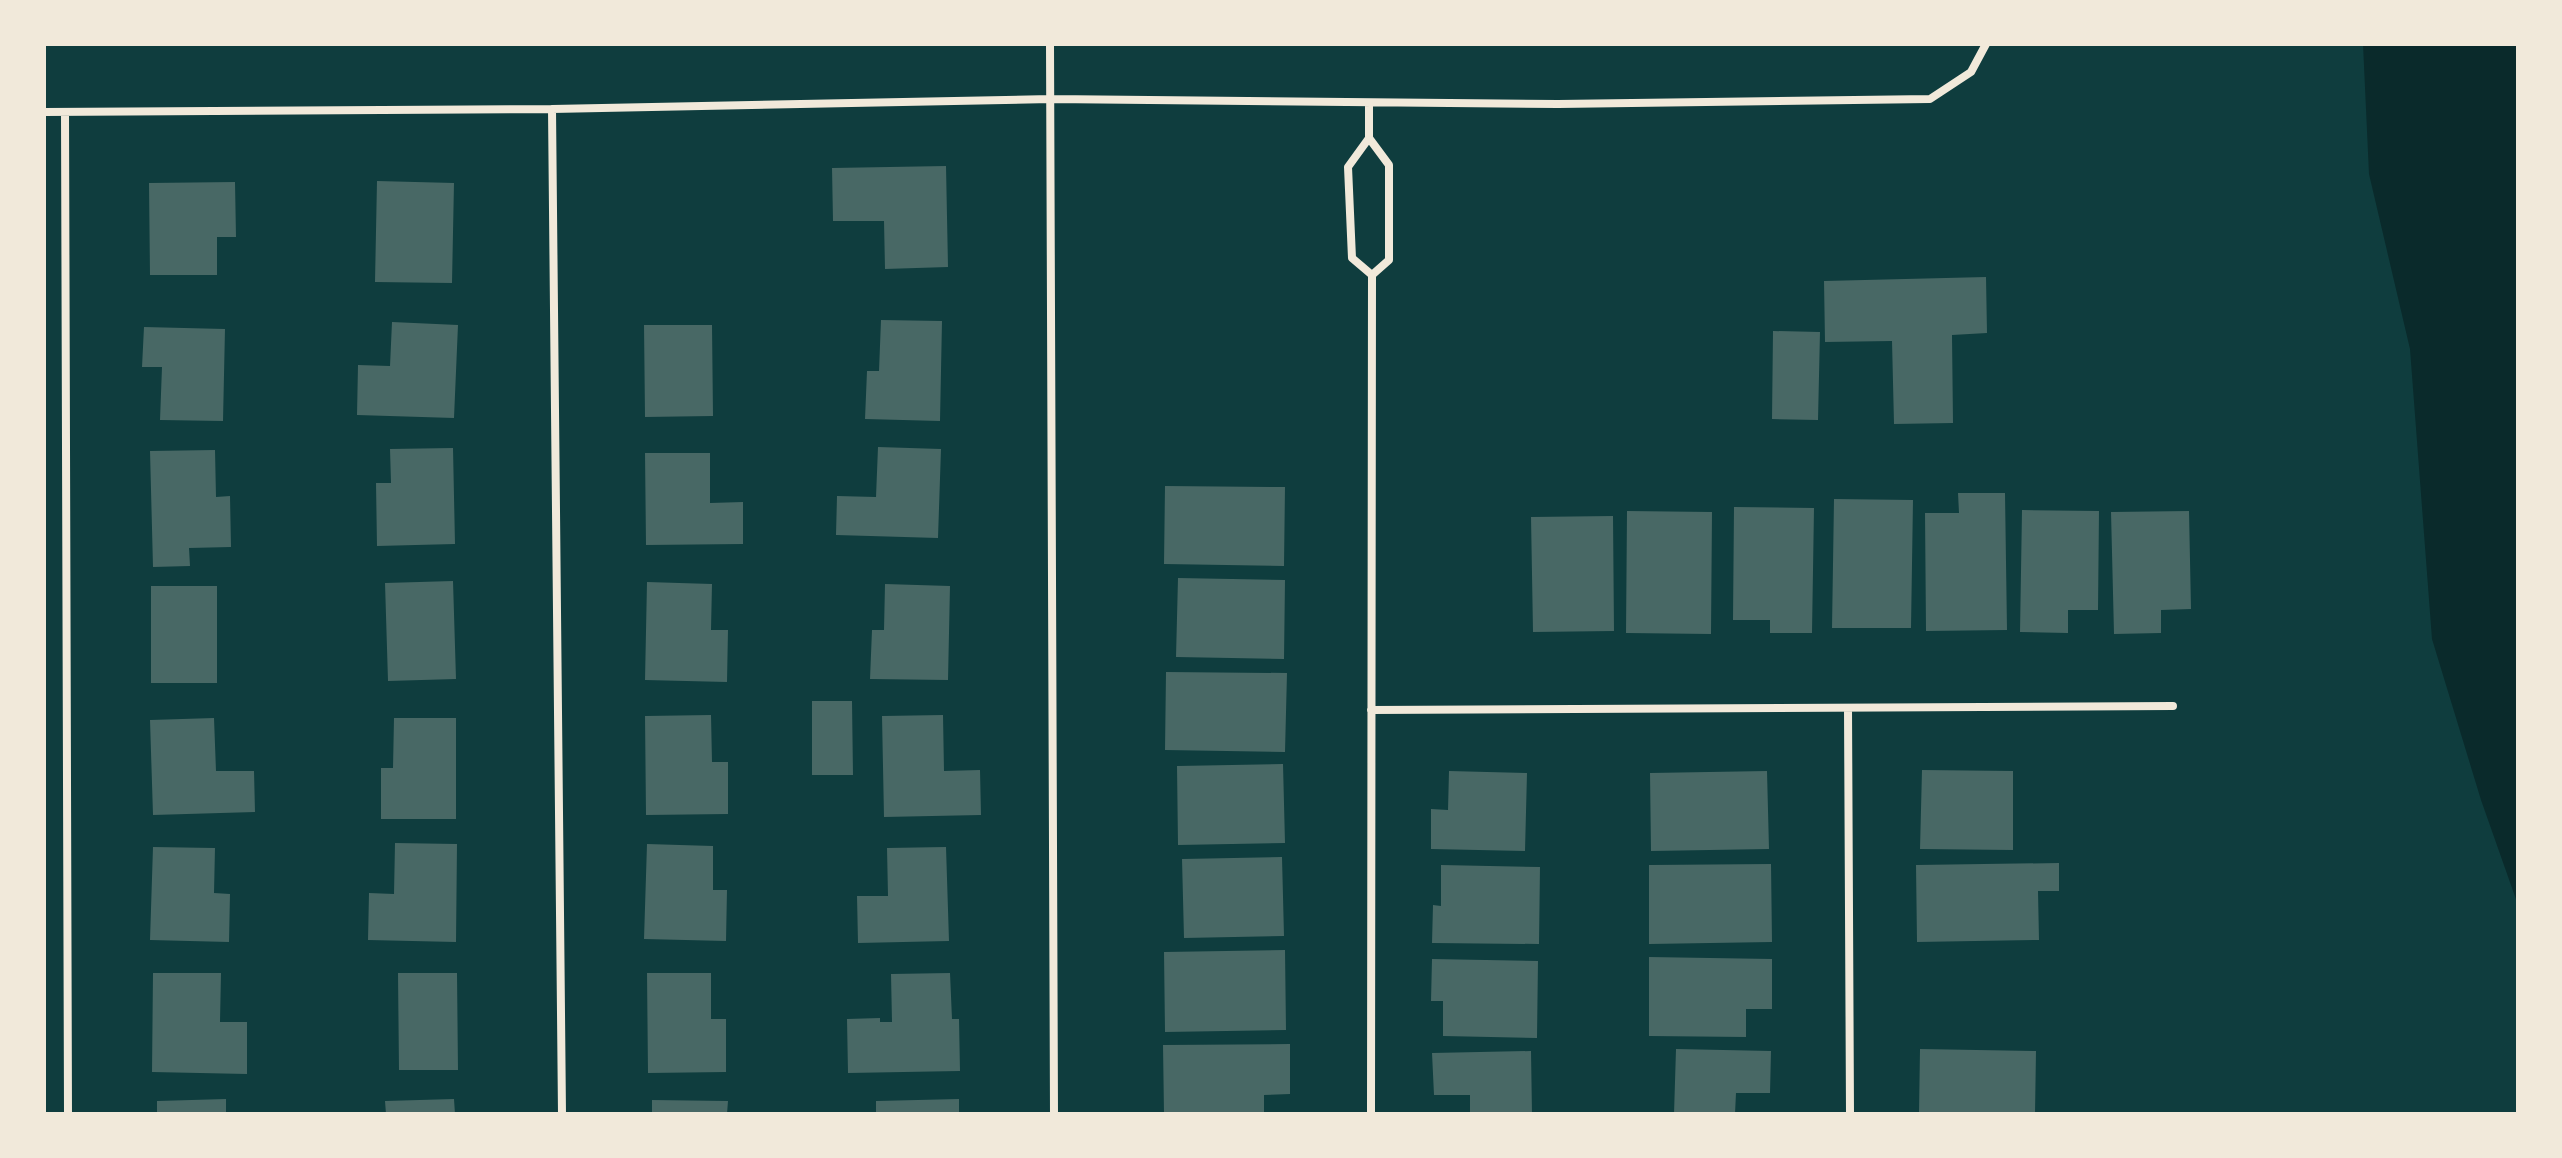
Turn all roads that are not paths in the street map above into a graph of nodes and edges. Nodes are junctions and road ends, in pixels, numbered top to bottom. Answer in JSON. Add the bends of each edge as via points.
{"nodes":[{"id":1,"x":1050,"y":44,"type":"edge"},
{"id":2,"x":1986,"y":44,"type":"edge"},
{"id":3,"x":1051,"y":99,"type":"junction"},
{"id":4,"x":1369,"y":103,"type":"junction"},
{"id":5,"x":552,"y":109,"type":"junction"},
{"id":6,"x":44,"y":112,"type":"edge"},
{"id":7,"x":65,"y":113,"type":"junction"},
{"id":8,"x":1369,"y":138,"type":"junction"},
{"id":9,"x":1372,"y":275,"type":"junction"},
{"id":10,"x":2173,"y":706,"type":"dead end"},
{"id":11,"x":1848,"y":708,"type":"junction"},
{"id":12,"x":1371,"y":710,"type":"junction"},
{"id":13,"x":68,"y":1114,"type":"edge"},
{"id":14,"x":562,"y":1114,"type":"edge"},
{"id":15,"x":1054,"y":1114,"type":"edge"},
{"id":16,"x":1371,"y":1114,"type":"edge"},
{"id":17,"x":1850,"y":1114,"type":"edge"}],
"edges":[{"from":1,"to":3,"type":"street"},
{"from":2,"to":4,"type":"street","via":[[1971,72],[1930,99]]},
{"from":3,"to":4,"type":"street"},
{"from":3,"to":5,"type":"street"},
{"from":3,"to":15,"type":"street"},
{"from":4,"to":8,"type":"street"},
{"from":5,"to":7,"type":"street"},
{"from":5,"to":14,"type":"street"},
{"from":6,"to":7,"type":"street"},
{"from":7,"to":13,"type":"street"},
{"from":8,"to":9,"type":"street","via":[[1389,165],[1389,260]]},
{"from":8,"to":9,"type":"street","via":[[1348,167],[1352,258]]},
{"from":9,"to":12,"type":"street"},
{"from":10,"to":11,"type":"street"},
{"from":11,"to":12,"type":"street"},
{"from":11,"to":17,"type":"street"},
{"from":12,"to":16,"type":"street"}]}
